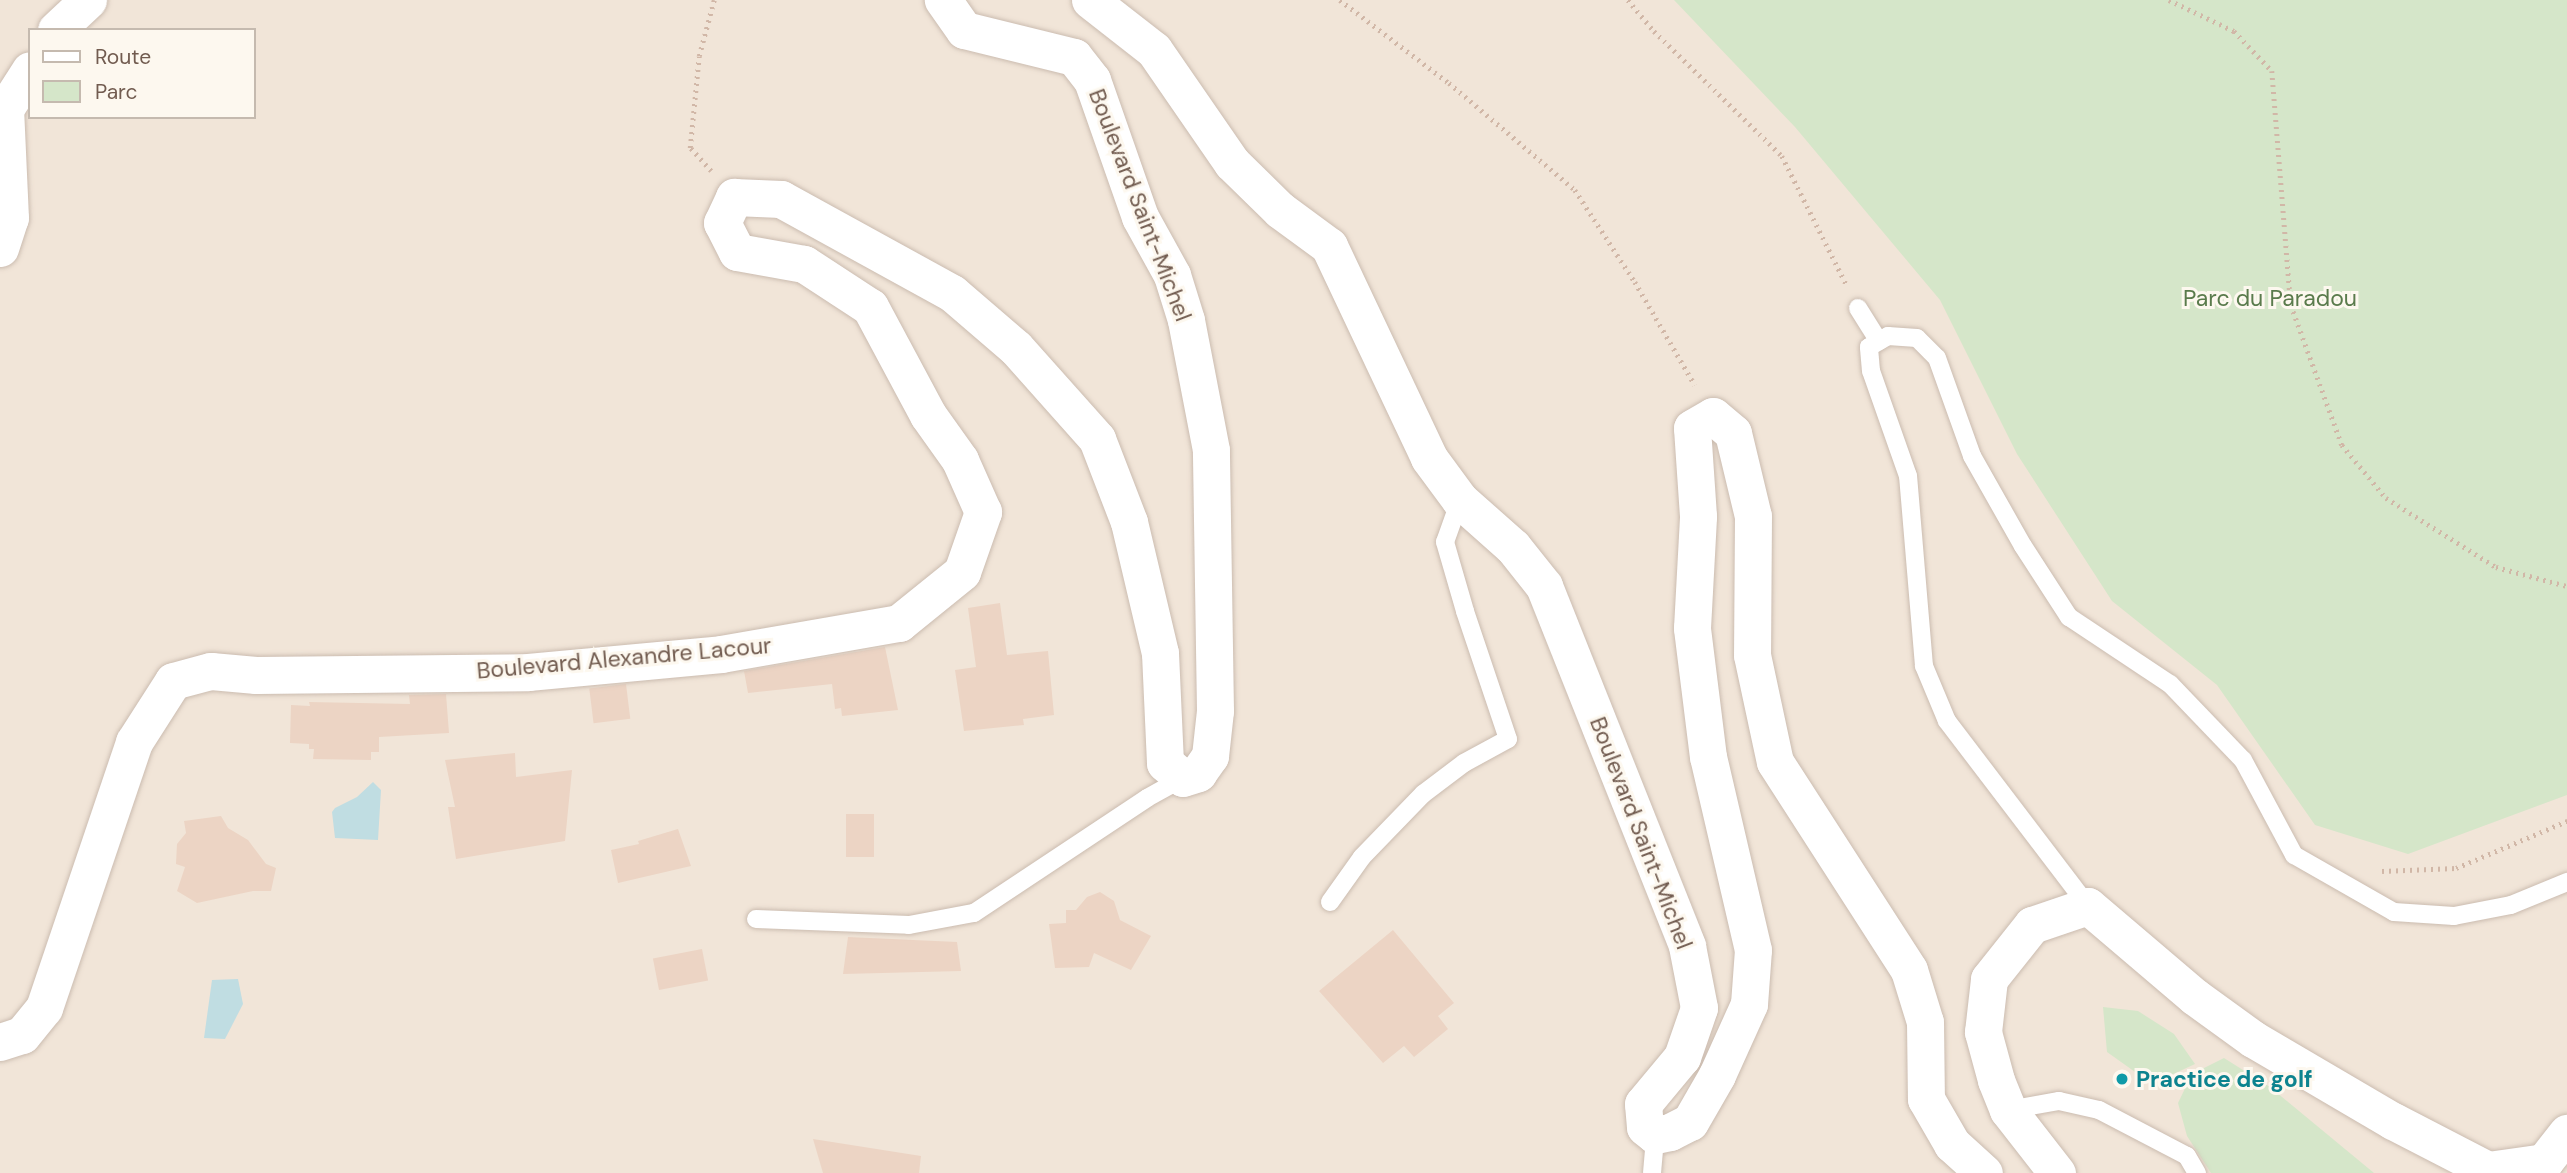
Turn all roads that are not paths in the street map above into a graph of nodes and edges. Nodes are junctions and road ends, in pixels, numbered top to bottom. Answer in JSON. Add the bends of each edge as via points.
{"nodes":[{"id":1,"x":88,"y":0,"type":"edge"},
{"id":2,"x":943,"y":0,"type":"edge"},
{"id":3,"x":1090,"y":0,"type":"edge"},
{"id":4,"x":58,"y":28,"type":"edge"},
{"id":5,"x":28,"y":73,"type":"edge"},
{"id":6,"x":0,"y":248,"type":"edge"},
{"id":7,"x":1858,"y":308,"type":"road end"},
{"id":8,"x":1879,"y":341,"type":"junction"},
{"id":9,"x":1460,"y":500,"type":"junction"},
{"id":10,"x":1183,"y":778,"type":"junction"},
{"id":11,"x":2567,"y":881,"type":"edge"},
{"id":12,"x":1330,"y":902,"type":"dead end"},
{"id":13,"x":2088,"y":906,"type":"junction"},
{"id":14,"x":756,"y":919,"type":"dead end"},
{"id":15,"x":0,"y":1042,"type":"edge"},
{"id":16,"x":2008,"y":1110,"type":"junction"},
{"id":17,"x":2567,"y":1133,"type":"edge"},
{"id":18,"x":1655,"y":1135,"type":"junction"},
{"id":19,"x":1652,"y":1173,"type":"edge"},
{"id":20,"x":1984,"y":1173,"type":"edge"},
{"id":21,"x":2057,"y":1173,"type":"edge"},
{"id":22,"x":2197,"y":1173,"type":"edge"}],
"edges":[{"from":1,"to":4,"type":"street"},
{"from":2,"to":10,"type":"street","name":"Boulevard Saint-Michel","via":[[964,30],[1074,57],[1092,80],[1140,217],[1172,275],[1183,309],[1211,450],[1215,711],[1210,756],[1198,773]]},
{"from":3,"to":9,"type":"street","name":"Boulevard Saint-Michel","via":[[1154,50],[1232,163],[1280,210],[1329,246],[1429,458]]},
{"from":5,"to":6,"type":"street","via":[[5,109],[10,218]]},
{"from":7,"to":8,"type":"lane"},
{"from":8,"to":11,"type":"lane","via":[[1888,336],[1917,338],[1937,358],[1972,456],[2069,617],[2170,684],[2243,760],[2294,855],[2394,912],[2454,916],[2511,905]]},
{"from":8,"to":13,"type":"lane","via":[[1869,347],[1871,371],[1908,476],[1924,666],[1947,721]]},
{"from":9,"to":12,"type":"lane","via":[[1446,542],[1508,739],[1464,763],[1423,794],[1362,858]]},
{"from":9,"to":18,"type":"street","name":"Boulevard Saint-Michel","via":[[1513,547],[1544,586],[1687,946],[1699,1008],[1682,1057],[1643,1104],[1645,1126]]},
{"from":10,"to":14,"type":"lane","via":[[974,913],[909,925]]},
{"from":10,"to":15,"type":"street","name":"Boulevard Alexandre Lacour","via":[[1165,763],[1160,653],[1129,522],[1097,439],[1017,348],[952,293],[781,199],[734,197],[722,223],[737,252],[804,264],[870,307],[928,415],[960,460],[983,512],[962,572],[899,623],[721,654],[528,672],[256,675],[211,671],[173,681],[134,742],[44,1008],[22,1035]]},
{"from":13,"to":16,"type":"street","via":[[2032,925],[1989,979],[1983,1032]]},
{"from":13,"to":17,"type":"street","via":[[2195,997],[2253,1039],[2488,1170],[2544,1162]]},
{"from":16,"to":21,"type":"street"},
{"from":16,"to":22,"type":"lane","via":[[2059,1101],[2099,1110],[2187,1156]]},
{"from":18,"to":19,"type":"lane"},
{"from":18,"to":20,"type":"street","via":[[1690,1122],[1749,1004],[1753,950],[1708,757],[1692,628],[1698,516],[1692,428],[1713,416],[1733,433],[1752,516],[1752,655],[1775,762],[1909,970],[1925,1022],[1926,1099],[1952,1144]]}]}
